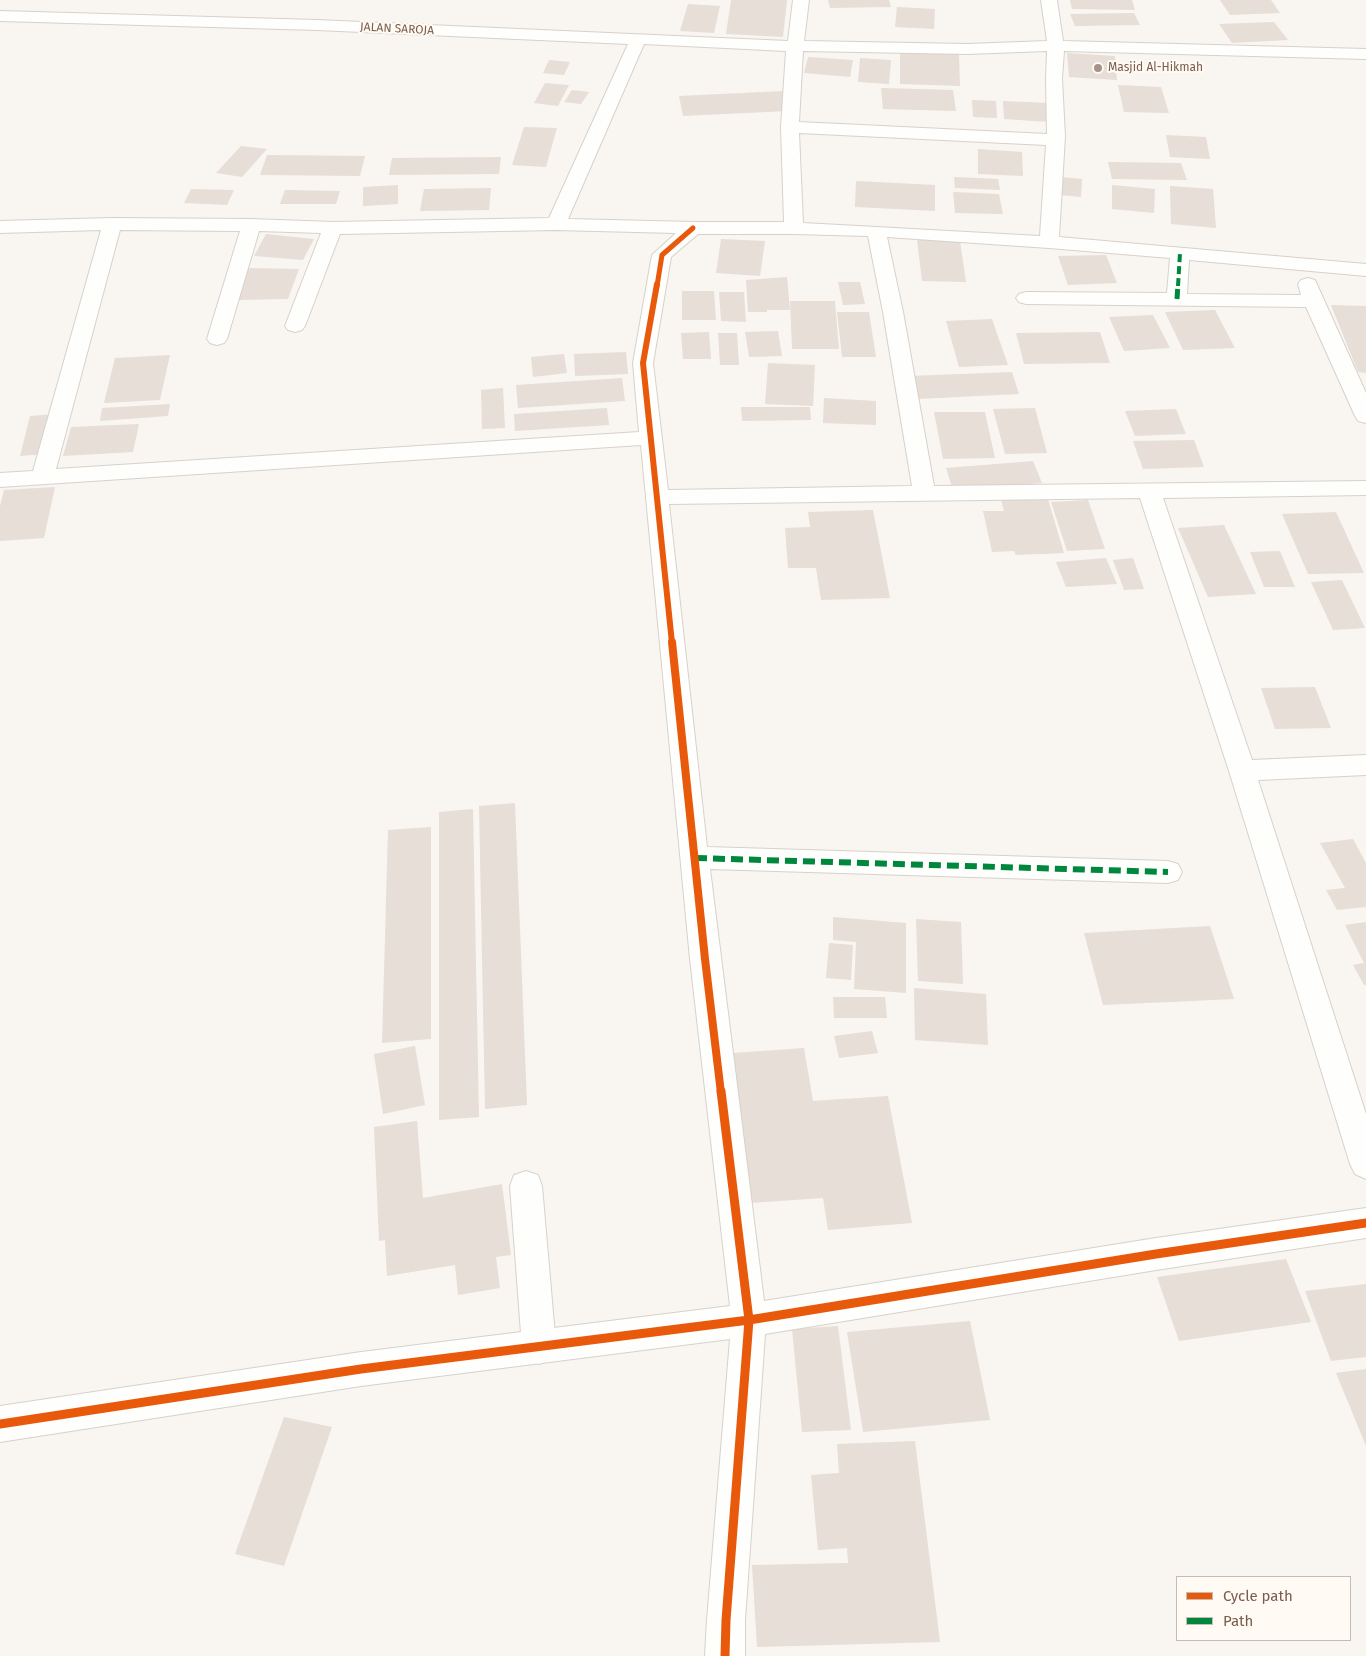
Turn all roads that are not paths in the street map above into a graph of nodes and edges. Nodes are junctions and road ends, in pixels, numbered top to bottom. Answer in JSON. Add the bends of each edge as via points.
{"nodes":[{"id":1,"x":802,"y":0,"type":"edge"},
{"id":2,"x":1049,"y":0,"type":"edge"},
{"id":3,"x":1,"y":17,"type":"edge"},
{"id":4,"x":637,"y":41,"type":"junction"},
{"id":5,"x":795,"y":46,"type":"junction"},
{"id":6,"x":1056,"y":46,"type":"junction"},
{"id":7,"x":1366,"y":54,"type":"edge"},
{"id":8,"x":790,"y":126,"type":"junction"},
{"id":9,"x":1055,"y":140,"type":"junction"},
{"id":10,"x":112,"y":224,"type":"junction"},
{"id":11,"x":251,"y":224,"type":"junction"},
{"id":12,"x":556,"y":224,"type":"junction"},
{"id":13,"x":608,"y":226,"type":"junction"},
{"id":14,"x":0,"y":227,"type":"edge"},
{"id":15,"x":333,"y":228,"type":"junction"},
{"id":16,"x":693,"y":228,"type":"junction"},
{"id":17,"x":794,"y":228,"type":"junction"},
{"id":18,"x":876,"y":231,"type":"junction"},
{"id":19,"x":1049,"y":242,"type":"junction"},
{"id":20,"x":1180,"y":253,"type":"junction"},
{"id":21,"x":662,"y":255,"type":"junction"},
{"id":22,"x":1301,"y":264,"type":"junction"},
{"id":23,"x":1366,"y":270,"type":"edge"},
{"id":24,"x":1026,"y":298,"type":"dead end"},
{"id":25,"x":1177,"y":299,"type":"junction"},
{"id":26,"x":1313,"y":301,"type":"junction"},
{"id":27,"x":295,"y":326,"type":"dead end"},
{"id":28,"x":217,"y":339,"type":"dead end"},
{"id":29,"x":1366,"y":416,"type":"edge"},
{"id":30,"x":650,"y":438,"type":"junction"},
{"id":31,"x":43,"y":476,"type":"junction"},
{"id":32,"x":0,"y":480,"type":"edge"},
{"id":33,"x":1366,"y":488,"type":"edge"},
{"id":34,"x":1149,"y":491,"type":"junction"},
{"id":35,"x":924,"y":492,"type":"junction"},
{"id":36,"x":657,"y":497,"type":"junction"},
{"id":37,"x":1366,"y":765,"type":"edge"},
{"id":38,"x":1242,"y":771,"type":"junction"},
{"id":39,"x":695,"y":858,"type":"junction"},
{"id":40,"x":1168,"y":872,"type":"dead end"},
{"id":41,"x":1366,"y":1164,"type":"edge"},
{"id":42,"x":526,"y":1186,"type":"dead end"},
{"id":43,"x":1366,"y":1223,"type":"edge"},
{"id":44,"x":749,"y":1320,"type":"junction"},
{"id":45,"x":539,"y":1347,"type":"junction"},
{"id":46,"x":0,"y":1424,"type":"edge"},
{"id":47,"x":725,"y":1656,"type":"edge"}],
"edges":[{"from":1,"to":5,"type":"street"},
{"from":2,"to":6,"type":"street"},
{"from":3,"to":4,"type":"street","name":"JALAN SAROJA","via":[[317,25]]},
{"from":4,"to":5,"type":"street","name":"JALAN SAROJA"},
{"from":4,"to":12,"type":"street"},
{"from":5,"to":6,"type":"street","name":"JALAN SAROJA","via":[[967,49]]},
{"from":5,"to":8,"type":"street"},
{"from":6,"to":7,"type":"street","name":"JALAN SAROJA"},
{"from":6,"to":9,"type":"street"},
{"from":8,"to":9,"type":"street"},
{"from":8,"to":17,"type":"street"},
{"from":9,"to":19,"type":"street"},
{"from":10,"to":11,"type":"street"},
{"from":10,"to":14,"type":"street"},
{"from":10,"to":31,"type":"street"},
{"from":11,"to":15,"type":"street"},
{"from":11,"to":28,"type":"street"},
{"from":12,"to":13,"type":"street"},
{"from":12,"to":15,"type":"street"},
{"from":13,"to":16,"type":"street"},
{"from":13,"to":21,"type":"street"},
{"from":15,"to":27,"type":"street"},
{"from":16,"to":17,"type":"street"},
{"from":16,"to":21,"type":"street"},
{"from":17,"to":18,"type":"street"},
{"from":18,"to":19,"type":"street"},
{"from":18,"to":35,"type":"street"},
{"from":19,"to":20,"type":"street"},
{"from":20,"to":22,"type":"street"},
{"from":20,"to":25,"type":"street"},
{"from":21,"to":30,"type":"street","via":[[643,363]]},
{"from":22,"to":23,"type":"street"},
{"from":22,"to":26,"type":"street"},
{"from":24,"to":25,"type":"street"},
{"from":25,"to":26,"type":"street"},
{"from":26,"to":29,"type":"street"},
{"from":30,"to":31,"type":"street"},
{"from":30,"to":36,"type":"street"},
{"from":31,"to":32,"type":"street"},
{"from":33,"to":34,"type":"street"},
{"from":34,"to":35,"type":"street"},
{"from":34,"to":38,"type":"street"},
{"from":35,"to":36,"type":"street"},
{"from":36,"to":39,"type":"street"},
{"from":37,"to":38,"type":"street"},
{"from":38,"to":41,"type":"street"},
{"from":39,"to":40,"type":"street"},
{"from":39,"to":44,"type":"street"},
{"from":42,"to":45,"type":"street"},
{"from":43,"to":44,"type":"street"},
{"from":44,"to":45,"type":"street"},
{"from":44,"to":47,"type":"street"},
{"from":45,"to":46,"type":"street","via":[[361,1369]]}]}
